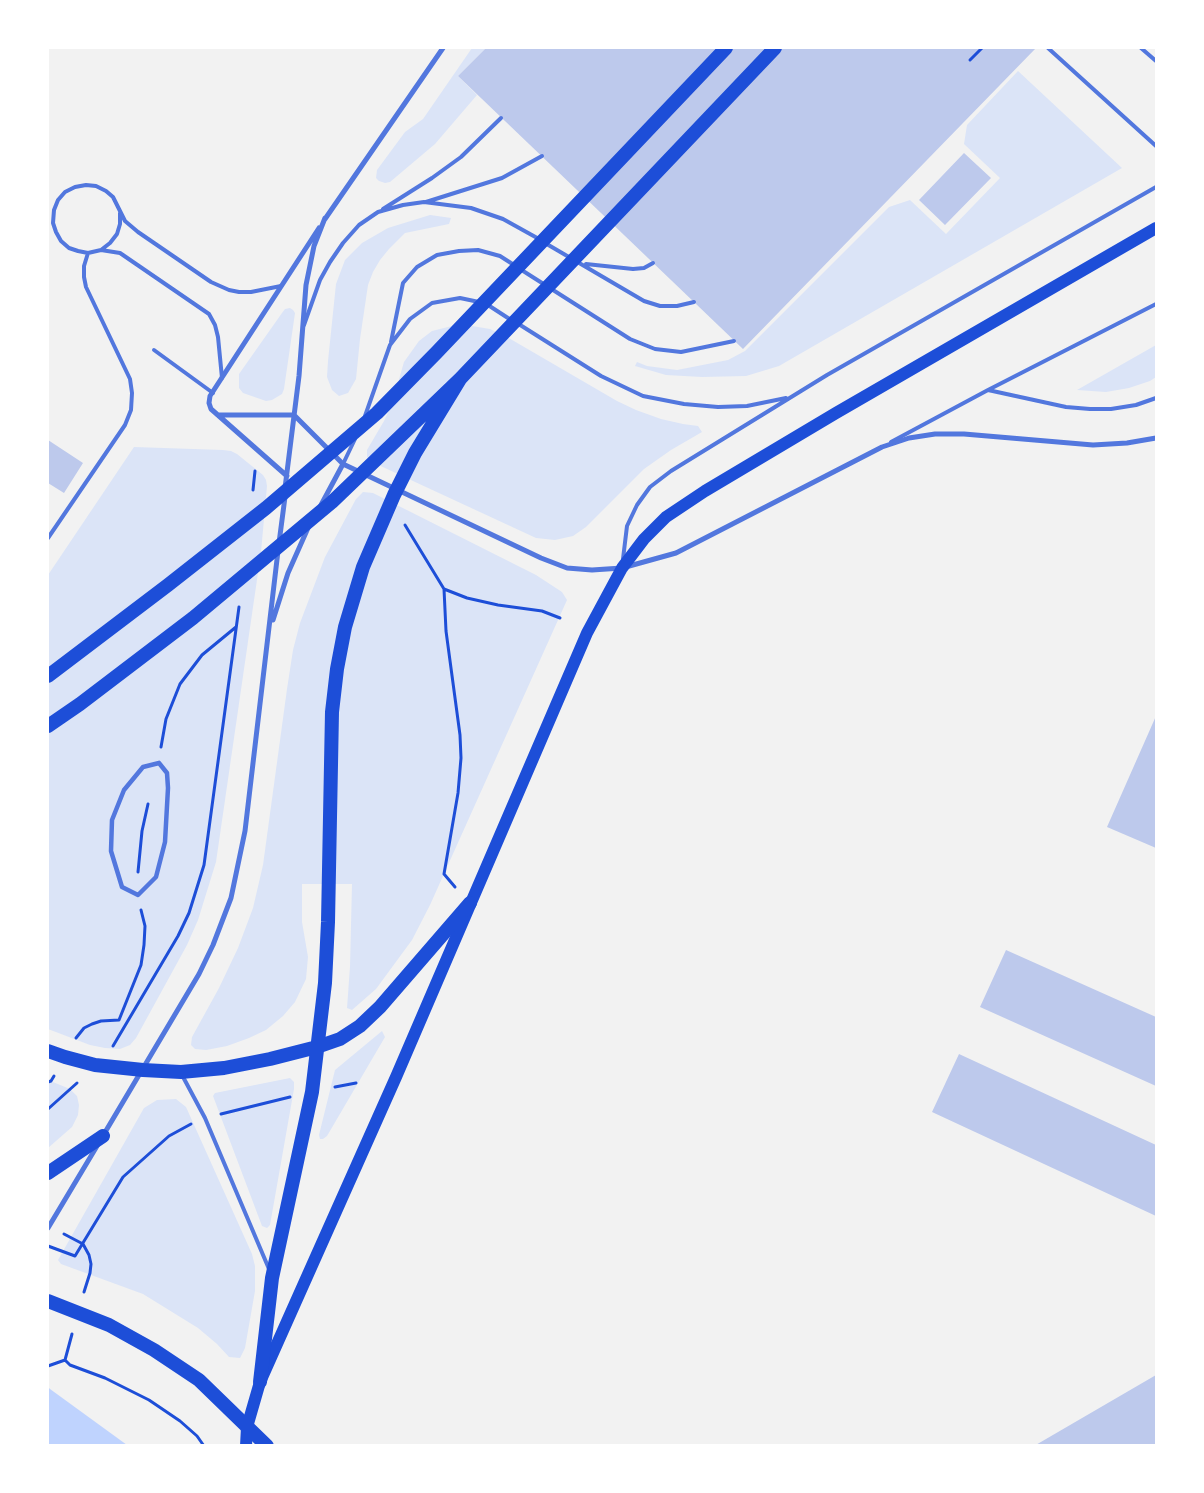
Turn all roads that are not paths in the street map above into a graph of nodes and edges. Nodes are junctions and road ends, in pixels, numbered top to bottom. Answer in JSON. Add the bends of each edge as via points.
{"nodes":[{"id":1,"x":443,"y":48,"type":"edge"},
{"id":2,"x":726,"y":48,"type":"edge"},
{"id":3,"x":775,"y":48,"type":"edge"},
{"id":4,"x":1048,"y":48,"type":"edge"},
{"id":5,"x":1141,"y":48,"type":"edge"},
{"id":6,"x":1156,"y":61,"type":"edge"},
{"id":7,"x":501,"y":118,"type":"dead end"},
{"id":8,"x":1156,"y":146,"type":"edge"},
{"id":9,"x":542,"y":156,"type":"dead end"},
{"id":10,"x":1156,"y":187,"type":"edge"},
{"id":11,"x":424,"y":202,"type":"junction"},
{"id":12,"x":378,"y":212,"type":"junction"},
{"id":13,"x":120,"y":213,"type":"junction"},
{"id":14,"x":48,"y":216,"type":"edge"},
{"id":15,"x":53,"y":216,"type":"junction"},
{"id":16,"x":326,"y":218,"type":"junction"},
{"id":17,"x":1156,"y":228,"type":"edge"},
{"id":18,"x":101,"y":250,"type":"junction"},
{"id":19,"x":88,"y":253,"type":"junction"},
{"id":20,"x":654,"y":263,"type":"dead end"},
{"id":21,"x":584,"y":264,"type":"junction"},
{"id":22,"x":282,"y":286,"type":"junction"},
{"id":23,"x":694,"y":302,"type":"dead end"},
{"id":24,"x":1156,"y":304,"type":"edge"},
{"id":25,"x":303,"y":329,"type":"junction"},
{"id":26,"x":734,"y":340,"type":"dead end"},
{"id":27,"x":390,"y":345,"type":"junction"},
{"id":28,"x":154,"y":350,"type":"dead end"},
{"id":29,"x":222,"y":378,"type":"junction"},
{"id":30,"x":460,"y":379,"type":"junction"},
{"id":31,"x":988,"y":390,"type":"junction"},
{"id":32,"x":213,"y":392,"type":"junction"},
{"id":33,"x":788,"y":398,"type":"junction"},
{"id":34,"x":1156,"y":398,"type":"edge"},
{"id":35,"x":218,"y":415,"type":"junction"},
{"id":36,"x":294,"y":415,"type":"junction"},
{"id":37,"x":1156,"y":438,"type":"edge"},
{"id":38,"x":882,"y":447,"type":"junction"},
{"id":39,"x":343,"y":464,"type":"junction"},
{"id":40,"x":287,"y":476,"type":"junction"},
{"id":41,"x":48,"y":538,"type":"edge"},
{"id":42,"x":622,"y":568,"type":"junction"},
{"id":43,"x":269,"y":632,"type":"junction"},
{"id":44,"x":50,"y":673,"type":"edge"},
{"id":45,"x":48,"y":726,"type":"edge"},
{"id":46,"x":159,"y":764,"type":"joint"},
{"id":47,"x":470,"y":903,"type":"junction"},
{"id":48,"x":317,"y":1047,"type":"junction"},
{"id":49,"x":48,"y":1051,"type":"edge"},
{"id":50,"x":143,"y":1070,"type":"junction"},
{"id":51,"x":181,"y":1072,"type":"junction"},
{"id":52,"x":103,"y":1136,"type":"junction"},
{"id":53,"x":48,"y":1173,"type":"edge"},
{"id":54,"x":48,"y":1227,"type":"edge"},
{"id":55,"x":272,"y":1278,"type":"junction"},
{"id":56,"x":48,"y":1301,"type":"edge"},
{"id":57,"x":260,"y":1382,"type":"junction"},
{"id":58,"x":247,"y":1426,"type":"junction"},
{"id":59,"x":246,"y":1446,"type":"edge"},
{"id":60,"x":267,"y":1446,"type":"edge"}],
"edges":[{"from":1,"to":16,"type":"street"},
{"from":2,"to":44,"type":"highway","via":[[377,413],[266,508]]},
{"from":3,"to":30,"type":"highway"},
{"from":4,"to":8,"type":"lane"},
{"from":5,"to":6,"type":"lane"},
{"from":7,"to":12,"type":"lane","via":[[461,157]]},
{"from":9,"to":11,"type":"lane","via":[[502,178]]},
{"from":10,"to":33,"type":"lane"},
{"from":11,"to":12,"type":"lane"},
{"from":11,"to":21,"type":"lane","via":[[471,208],[503,219]]},
{"from":12,"to":25,"type":"lane","via":[[358,225],[330,262],[320,280]]},
{"from":13,"to":15,"type":"lane","via":[[106,191],[86,185],[66,192],[58,200]]},
{"from":13,"to":18,"type":"lane","via":[[117,234]]},
{"from":13,"to":22,"type":"lane","via":[[146,238],[220,287],[251,292]]},
{"from":14,"to":15,"type":"lane"},
{"from":15,"to":19,"type":"lane","via":[[61,241],[69,248]]},
{"from":16,"to":22,"type":"street"},
{"from":16,"to":25,"type":"street","via":[[314,246],[306,285]]},
{"from":17,"to":42,"type":"main road","via":[[687,502],[644,539]]},
{"from":18,"to":19,"type":"lane"},
{"from":18,"to":29,"type":"lane","via":[[120,253],[209,314],[218,337]]},
{"from":19,"to":41,"type":"lane","via":[[84,266],[86,288],[130,379],[131,410],[125,425]]},
{"from":20,"to":21,"type":"lane","via":[[633,269]]},
{"from":21,"to":23,"type":"lane","via":[[644,301],[660,306]]},
{"from":22,"to":29,"type":"street"},
{"from":24,"to":31,"type":"lane"},
{"from":25,"to":36,"type":"street"},
{"from":26,"to":27,"type":"lane","via":[[681,352],[655,349],[630,340],[500,256],[478,250],[437,255],[417,267],[404,283]]},
{"from":27,"to":33,"type":"lane","via":[[410,318],[432,303],[460,298],[486,303],[600,376],[643,396],[718,407],[747,406]]},
{"from":27,"to":39,"type":"lane","via":[[369,406]]},
{"from":28,"to":32,"type":"lane"},
{"from":29,"to":32,"type":"street"},
{"from":30,"to":45,"type":"highway","via":[[332,502],[193,618]]},
{"from":30,"to":48,"type":"highway","via":[[415,453],[394,495],[363,567],[345,627],[332,712],[328,922]]},
{"from":31,"to":34,"type":"lane","via":[[1090,409],[1112,409]]},
{"from":31,"to":38,"type":"lane"},
{"from":32,"to":35,"type":"street","via":[[209,403]]},
{"from":33,"to":42,"type":"lane","via":[[650,487],[627,526]]},
{"from":35,"to":36,"type":"street"},
{"from":35,"to":40,"type":"street"},
{"from":36,"to":39,"type":"street"},
{"from":36,"to":40,"type":"street"},
{"from":37,"to":38,"type":"street","via":[[1093,445],[935,434]]},
{"from":38,"to":42,"type":"street","via":[[676,553]]},
{"from":39,"to":42,"type":"street","via":[[567,568]]},
{"from":39,"to":43,"type":"street","via":[[303,536]]},
{"from":40,"to":43,"type":"street"},
{"from":42,"to":47,"type":"main road","via":[[587,633]]},
{"from":43,"to":50,"type":"street","via":[[245,831],[231,898],[206,959]]},
{"from":46,"to":46,"type":"street","via":[[166,773],[168,788],[165,842],[156,876],[138,895],[122,887],[111,851],[112,820],[124,790],[143,767]]},
{"from":47,"to":48,"type":"highway","via":[[380,1007],[340,1039]]},
{"from":47,"to":57,"type":"main road"},
{"from":48,"to":51,"type":"highway","via":[[224,1068]]},
{"from":48,"to":55,"type":"highway","via":[[312,1092]]},
{"from":49,"to":50,"type":"highway","via":[[95,1065]]},
{"from":50,"to":51,"type":"highway"},
{"from":50,"to":52,"type":"street"},
{"from":51,"to":55,"type":"lane","via":[[205,1118]]},
{"from":52,"to":53,"type":"highway"},
{"from":52,"to":54,"type":"street"},
{"from":55,"to":57,"type":"highway"},
{"from":56,"to":58,"type":"highway","via":[[108,1325],[154,1350],[199,1380]]},
{"from":57,"to":58,"type":"main road"},
{"from":58,"to":59,"type":"main road"},
{"from":58,"to":60,"type":"highway"}]}
